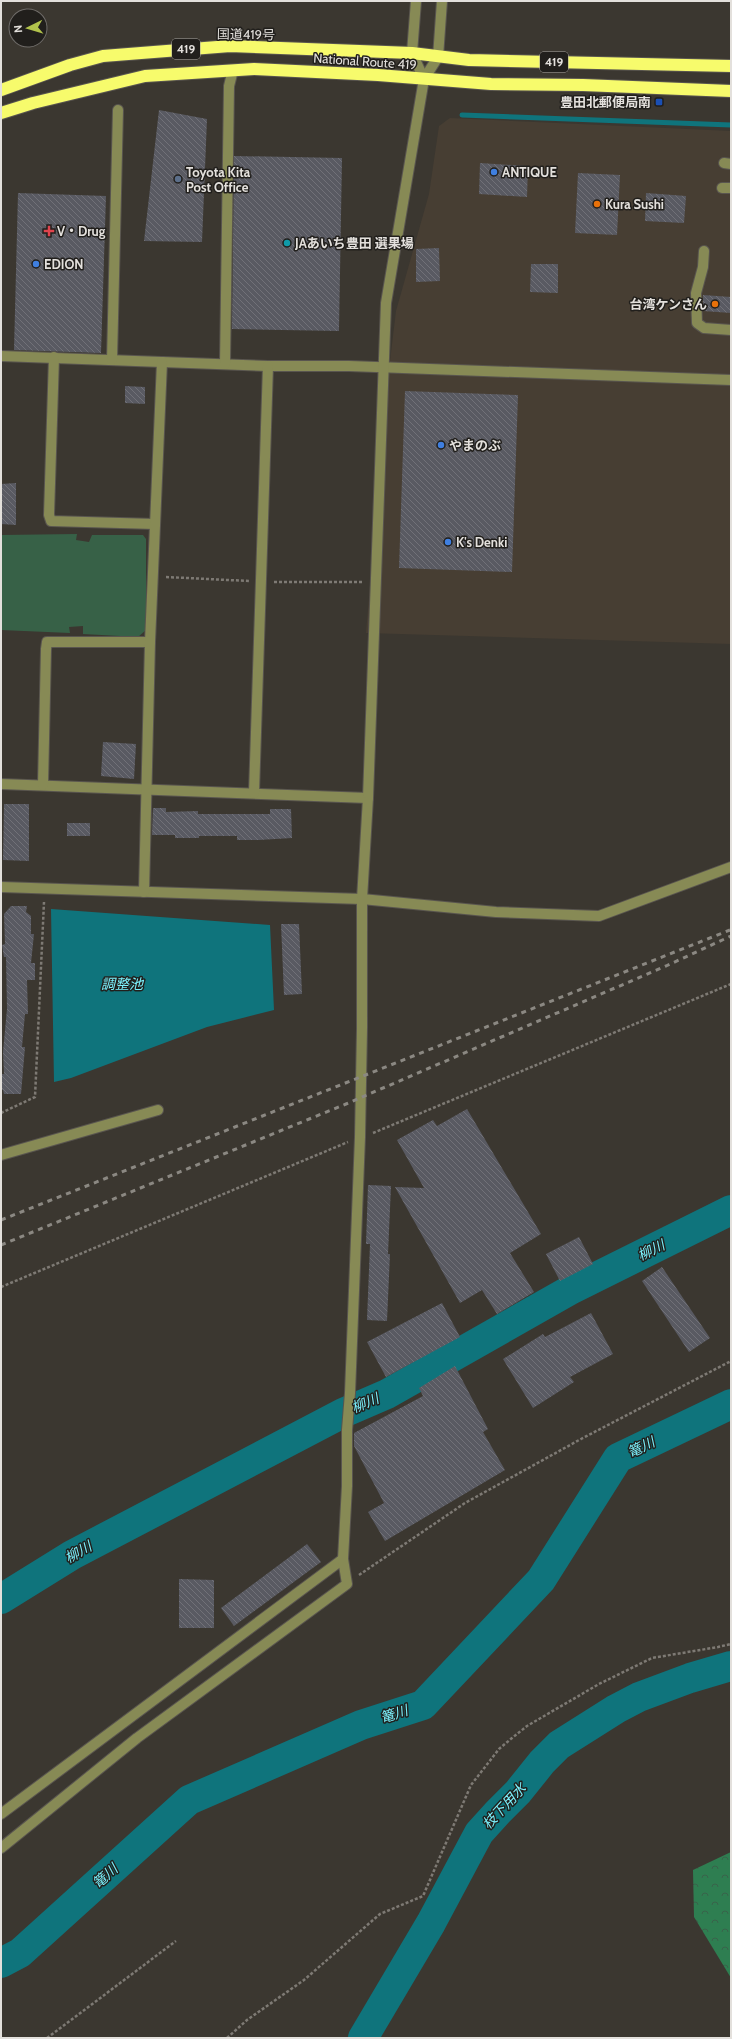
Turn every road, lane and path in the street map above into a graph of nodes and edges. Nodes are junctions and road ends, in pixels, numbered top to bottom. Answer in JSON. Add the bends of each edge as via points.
{"nodes":[{"id":1,"x":416,"y":1,"type":"edge"},
{"id":2,"x":442,"y":1,"type":"edge"},
{"id":3,"x":412,"y":53,"type":"junction"},
{"id":4,"x":438,"y":57,"type":"junction"},
{"id":5,"x":731,"y":66,"type":"edge"},
{"id":6,"x":233,"y":70,"type":"junction"},
{"id":7,"x":424,"y":80,"type":"junction"},
{"id":8,"x":1,"y":90,"type":"edge"},
{"id":9,"x":731,"y":91,"type":"edge"},
{"id":10,"x":118,"y":110,"type":"dead end"},
{"id":11,"x":1,"y":113,"type":"edge"},
{"id":12,"x":704,"y":251,"type":"dead end"},
{"id":13,"x":731,"y":330,"type":"edge"},
{"id":14,"x":1,"y":356,"type":"edge"},
{"id":15,"x":54,"y":357,"type":"junction"},
{"id":16,"x":112,"y":360,"type":"junction"},
{"id":17,"x":162,"y":362,"type":"junction"},
{"id":18,"x":225,"y":364,"type":"junction"},
{"id":19,"x":268,"y":366,"type":"junction"},
{"id":20,"x":383,"y":367,"type":"junction"},
{"id":21,"x":731,"y":380,"type":"edge"},
{"id":22,"x":155,"y":524,"type":"junction"},
{"id":23,"x":150,"y":642,"type":"junction"},
{"id":24,"x":1,"y":784,"type":"edge"},
{"id":25,"x":43,"y":785,"type":"junction"},
{"id":26,"x":147,"y":790,"type":"junction"},
{"id":27,"x":254,"y":793,"type":"junction"},
{"id":28,"x":368,"y":798,"type":"junction"},
{"id":29,"x":731,"y":867,"type":"edge"},
{"id":30,"x":1,"y":887,"type":"edge"},
{"id":31,"x":144,"y":892,"type":"junction"},
{"id":32,"x":362,"y":899,"type":"junction"},
{"id":33,"x":44,"y":902,"type":"dead end"},
{"id":34,"x":731,"y":984,"type":"edge"},
{"id":35,"x":158,"y":1110,"type":"dead end"},
{"id":36,"x":1,"y":1113,"type":"edge"},
{"id":37,"x":360,"y":1137,"type":"junction"},
{"id":38,"x":1,"y":1155,"type":"edge"},
{"id":39,"x":1,"y":1287,"type":"edge"},
{"id":40,"x":731,"y":1361,"type":"edge"},
{"id":41,"x":343,"y":1559,"type":"junction"},
{"id":42,"x":347,"y":1584,"type":"junction"},
{"id":43,"x":731,"y":1644,"type":"edge"},
{"id":44,"x":1,"y":1814,"type":"edge"},
{"id":45,"x":1,"y":1848,"type":"edge"},
{"id":46,"x":176,"y":1941,"type":"dead end"},
{"id":47,"x":46,"y":2038,"type":"edge"},
{"id":48,"x":227,"y":2038,"type":"edge"}],
"edges":[{"from":1,"to":3,"type":"street"},
{"from":2,"to":4,"type":"street"},
{"from":3,"to":4,"type":"highway","name":"National Route 419","number":"419"},
{"from":3,"to":7,"type":"street"},
{"from":3,"to":8,"type":"highway","name":"National Route 419","number":"419","via":[[230,46],[103,56]]},
{"from":4,"to":5,"type":"highway","name":"National Route 419","number":"419","via":[[469,60]]},
{"from":4,"to":7,"type":"street"},
{"from":6,"to":7,"type":"highway","name":"National Route 419","number":"419","via":[[378,75]]},
{"from":6,"to":11,"type":"highway","name":"National Route 419","number":"419","via":[[145,76]]},
{"from":6,"to":18,"type":"street","via":[[230,86]]},
{"from":7,"to":9,"type":"highway","name":"National Route 419","number":"419"},
{"from":7,"to":20,"type":"street","via":[[386,303]]},
{"from":10,"to":16,"type":"street"},
{"from":12,"to":13,"type":"street","via":[[704,267],[696,293],[697,323],[704,328]]},
{"from":14,"to":15,"type":"street"},
{"from":15,"to":16,"type":"street"},
{"from":15,"to":22,"type":"street","via":[[49,515],[51,521]]},
{"from":16,"to":17,"type":"street"},
{"from":17,"to":18,"type":"street"},
{"from":17,"to":22,"type":"street"},
{"from":18,"to":19,"type":"street"},
{"from":19,"to":20,"type":"street"},
{"from":19,"to":27,"type":"street"},
{"from":20,"to":21,"type":"street"},
{"from":20,"to":28,"type":"street"},
{"from":22,"to":23,"type":"street"},
{"from":23,"to":25,"type":"street","via":[[47,642]]},
{"from":23,"to":26,"type":"street"},
{"from":24,"to":25,"type":"street"},
{"from":25,"to":26,"type":"street"},
{"from":26,"to":27,"type":"street"},
{"from":26,"to":31,"type":"street"},
{"from":27,"to":28,"type":"street"},
{"from":28,"to":32,"type":"street"},
{"from":29,"to":32,"type":"street","via":[[600,916],[496,912]]},
{"from":30,"to":31,"type":"street"},
{"from":31,"to":32,"type":"street"},
{"from":32,"to":37,"type":"street"},
{"from":33,"to":36,"type":"path","via":[[35,1097]]},
{"from":34,"to":37,"type":"path"},
{"from":35,"to":38,"type":"street"},
{"from":37,"to":39,"type":"path"},
{"from":37,"to":41,"type":"street"},
{"from":40,"to":42,"type":"path","via":[[465,1503]]},
{"from":41,"to":42,"type":"street"},
{"from":41,"to":44,"type":"street"},
{"from":42,"to":45,"type":"street","via":[[137,1738]]},
{"from":43,"to":48,"type":"path","via":[[652,1658],[599,1684],[527,1726],[499,1749],[471,1785],[422,1896],[380,1914],[304,1980],[247,2020]]},
{"from":46,"to":47,"type":"path"}]}
